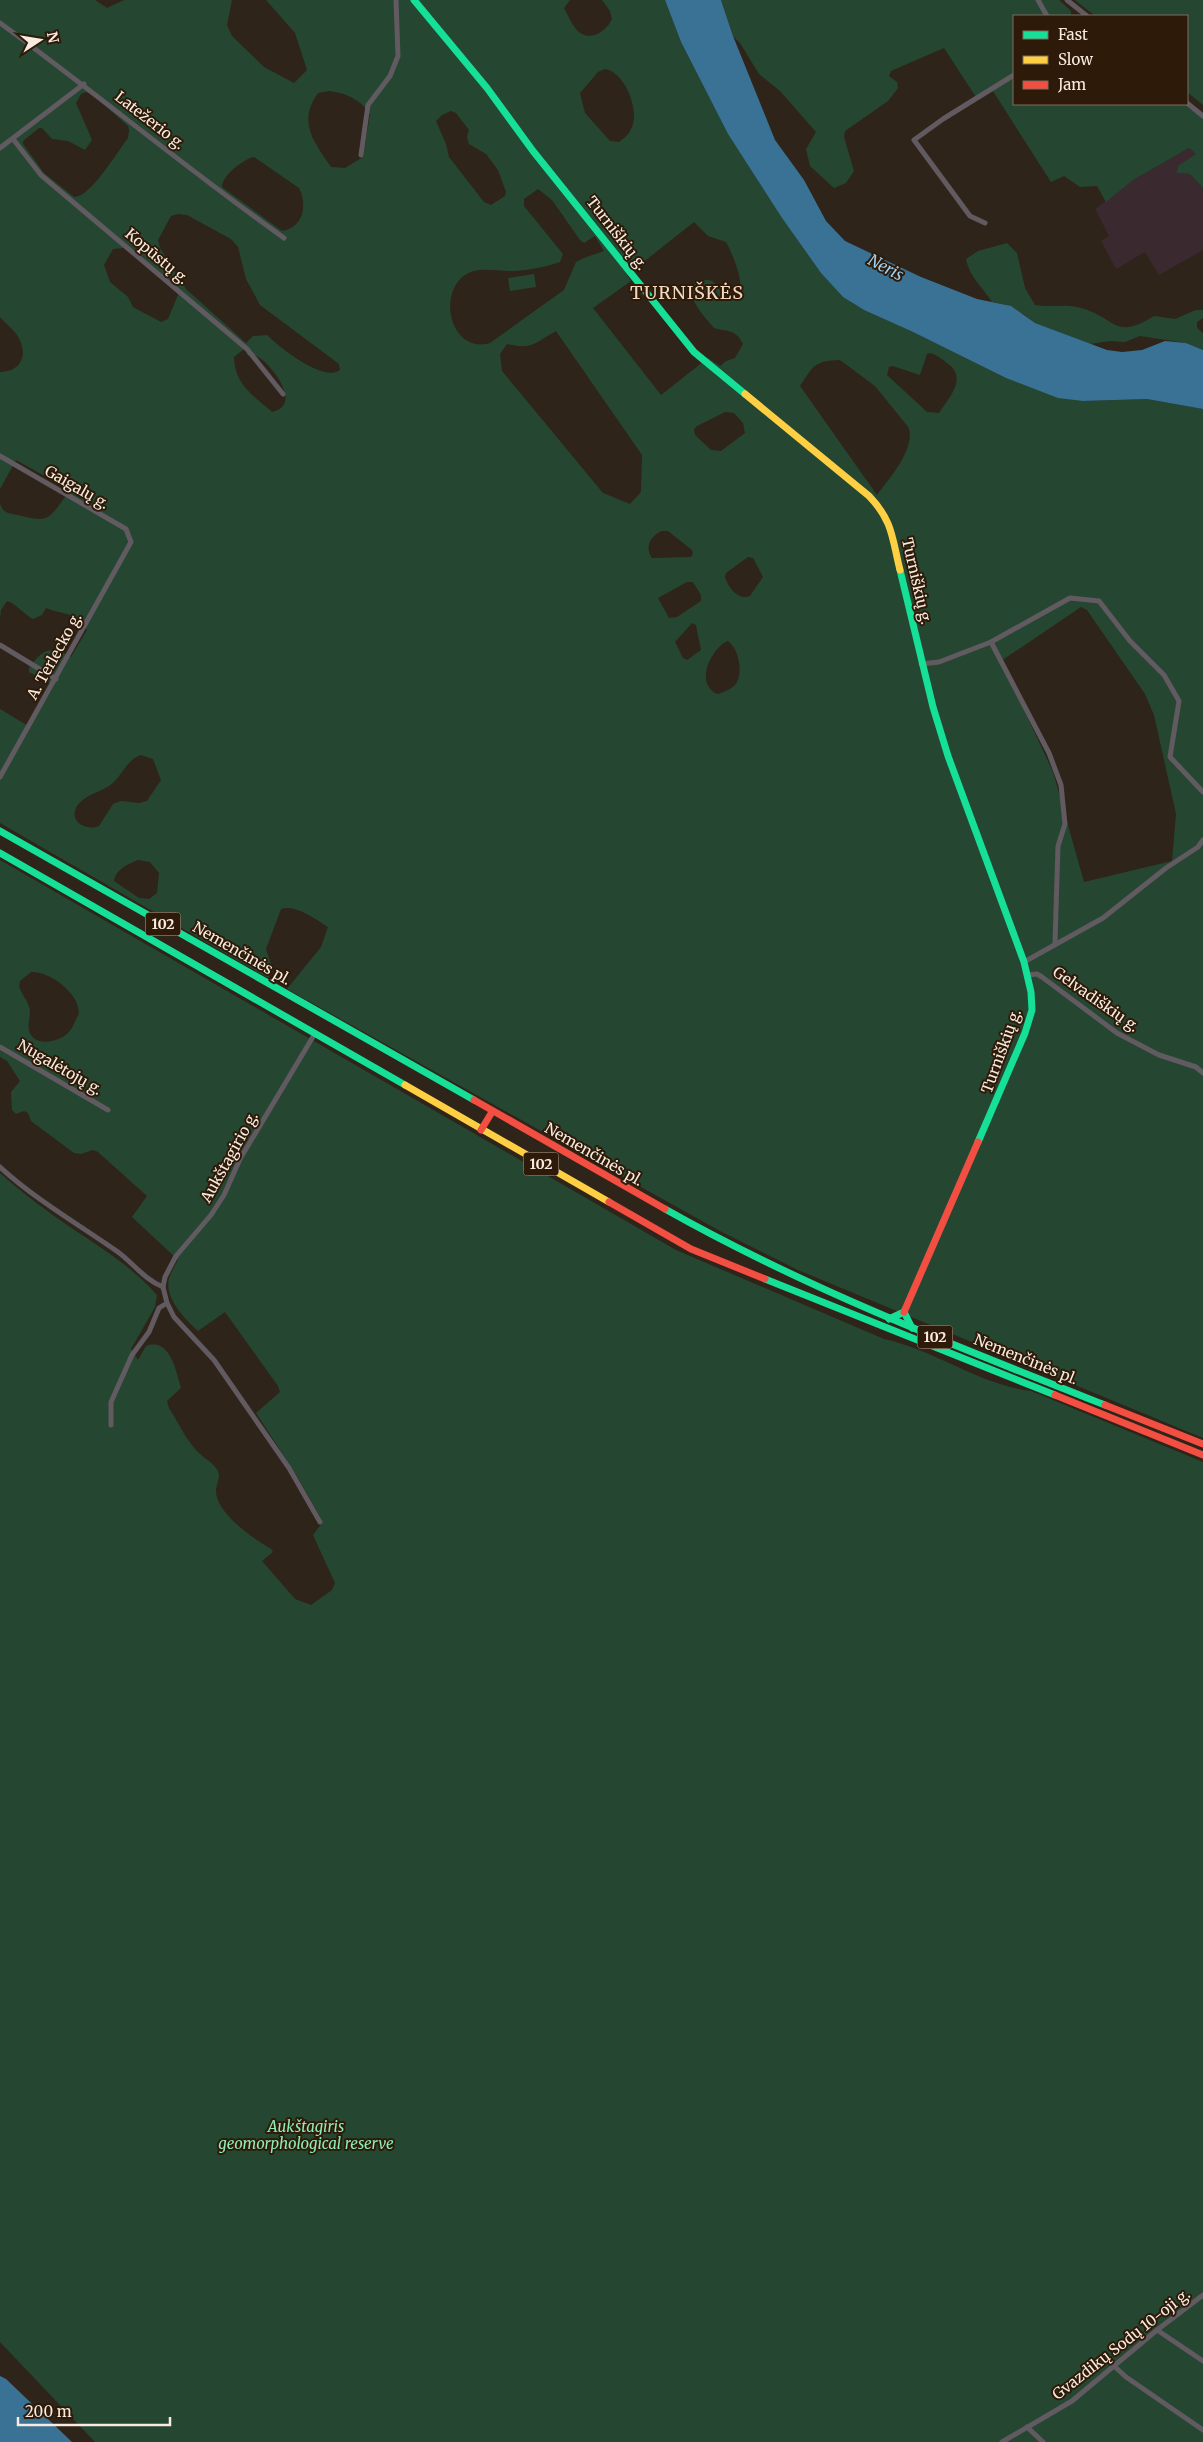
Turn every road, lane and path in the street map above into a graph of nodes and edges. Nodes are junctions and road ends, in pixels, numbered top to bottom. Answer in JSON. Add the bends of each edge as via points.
{"nodes":[{"id":1,"x":396,"y":0,"type":"edge"},
{"id":2,"x":414,"y":0,"type":"edge"},
{"id":3,"x":1038,"y":0,"type":"edge"},
{"id":4,"x":1067,"y":0,"type":"edge"},
{"id":5,"x":1046,"y":15,"type":"edge"},
{"id":6,"x":1086,"y":15,"type":"edge"},
{"id":7,"x":0,"y":23,"type":"edge"},
{"id":8,"x":1013,"y":76,"type":"edge"},
{"id":9,"x":84,"y":84,"type":"junction"},
{"id":10,"x":1188,"y":104,"type":"edge"},
{"id":11,"x":1203,"y":116,"type":"edge"},
{"id":12,"x":13,"y":139,"type":"junction"},
{"id":13,"x":0,"y":148,"type":"edge"},
{"id":14,"x":361,"y":156,"type":"dead end"},
{"id":15,"x":985,"y":224,"type":"dead end"},
{"id":16,"x":284,"y":238,"type":"dead end"},
{"id":17,"x":283,"y":394,"type":"dead end"},
{"id":18,"x":0,"y":456,"type":"edge"},
{"id":19,"x":130,"y":546,"type":"joint"},
{"id":20,"x":991,"y":642,"type":"junction"},
{"id":21,"x":0,"y":645,"type":"edge"},
{"id":22,"x":921,"y":664,"type":"junction"},
{"id":23,"x":56,"y":678,"type":"junction"},
{"id":24,"x":0,"y":777,"type":"edge"},
{"id":25,"x":1203,"y":792,"type":"edge"},
{"id":26,"x":0,"y":830,"type":"edge"},
{"id":27,"x":1203,"y":840,"type":"edge"},
{"id":28,"x":0,"y":853,"type":"edge"},
{"id":29,"x":1056,"y":943,"type":"junction"},
{"id":30,"x":1024,"y":962,"type":"junction"},
{"id":31,"x":1028,"y":975,"type":"junction"},
{"id":32,"x":314,"y":1035,"type":"junction"},
{"id":33,"x":0,"y":1047,"type":"edge"},
{"id":34,"x":1203,"y":1073,"type":"edge"},
{"id":35,"x":108,"y":1110,"type":"dead end"},
{"id":36,"x":492,"y":1112,"type":"junction"},
{"id":37,"x":482,"y":1130,"type":"junction"},
{"id":38,"x":0,"y":1167,"type":"edge"},
{"id":39,"x":163,"y":1286,"type":"junction"},
{"id":40,"x":833,"y":1294,"type":"junction"},
{"id":41,"x":166,"y":1304,"type":"junction"},
{"id":42,"x":829,"y":1306,"type":"junction"},
{"id":43,"x":904,"y":1312,"type":"junction"},
{"id":44,"x":889,"y":1319,"type":"junction"},
{"id":45,"x":913,"y":1328,"type":"junction"},
{"id":46,"x":1007,"y":1366,"type":"junction"},
{"id":47,"x":1004,"y":1375,"type":"junction"},
{"id":48,"x":111,"y":1425,"type":"dead end"},
{"id":49,"x":1203,"y":1444,"type":"edge"},
{"id":50,"x":1203,"y":1455,"type":"edge"},
{"id":51,"x":320,"y":1522,"type":"dead end"},
{"id":52,"x":1203,"y":2296,"type":"edge"},
{"id":53,"x":1157,"y":2330,"type":"junction"},
{"id":54,"x":1203,"y":2361,"type":"edge"},
{"id":55,"x":1114,"y":2366,"type":"junction"},
{"id":56,"x":1027,"y":2427,"type":"junction"},
{"id":57,"x":1203,"y":2430,"type":"edge"},
{"id":58,"x":1002,"y":2442,"type":"edge"},
{"id":59,"x":1043,"y":2442,"type":"edge"}],
"edges":[{"from":1,"to":14,"type":"street","via":[[398,56],[390,76],[368,105]]},
{"from":2,"to":22,"type":"main road","name":"Turniškių g.","via":[[694,352],[882,510],[891,530]]},
{"from":3,"to":5,"type":"street"},
{"from":4,"to":6,"type":"street"},
{"from":7,"to":9,"type":"street","name":"Latežerio g."},
{"from":8,"to":15,"type":"street","via":[[914,140],[970,216]]},
{"from":9,"to":12,"type":"street"},
{"from":9,"to":16,"type":"street","name":"Latežerio g."},
{"from":10,"to":11,"type":"street"},
{"from":12,"to":13,"type":"street"},
{"from":12,"to":17,"type":"street","name":"Kopūstų g.","via":[[42,175],[247,349]]},
{"from":18,"to":19,"type":"street","name":"Gaigalų g.","via":[[126,529]]},
{"from":19,"to":23,"type":"street","name":"A. Terlecko g."},
{"from":20,"to":22,"type":"street","via":[[939,662]]},
{"from":20,"to":25,"type":"street","via":[[1070,598],[1099,601],[1130,641],[1164,675],[1179,700],[1170,757]]},
{"from":20,"to":29,"type":"street","via":[[1062,784],[1065,824],[1058,846]]},
{"from":21,"to":23,"type":"street"},
{"from":22,"to":30,"type":"main road","name":"Turniškių g.","via":[[948,756]]},
{"from":23,"to":24,"type":"street","name":"A. Terlecko g."},
{"from":26,"to":36,"type":"main road","name":"Nemenčinės pl.","number":"102"},
{"from":27,"to":29,"type":"street","via":[[1103,918]]},
{"from":28,"to":32,"type":"main road","name":"Nemenčinės pl.","number":"102"},
{"from":29,"to":30,"type":"street"},
{"from":30,"to":31,"type":"main road","name":"Turniškių g."},
{"from":31,"to":34,"type":"street","name":"Gelvadiškių g.","via":[[1042,977],[1118,1033]]},
{"from":31,"to":43,"type":"main road","name":"Turniškių g.","via":[[1032,1010],[1025,1033]]},
{"from":32,"to":37,"type":"main road","name":"Nemenčinės pl.","number":"102"},
{"from":32,"to":39,"type":"street","name":"Aukštagirio g.","via":[[240,1159],[224,1195],[176,1256]]},
{"from":33,"to":35,"type":"street","name":"Nugalėtojų g."},
{"from":36,"to":37,"type":"main road"},
{"from":36,"to":40,"type":"main road","name":"Nemenčinės pl.","number":"102","via":[[718,1239]]},
{"from":37,"to":42,"type":"main road","name":"Nemenčinės pl.","number":"102","via":[[691,1249]]},
{"from":38,"to":39,"type":"street","via":[[40,1200],[119,1252],[153,1282]]},
{"from":39,"to":41,"type":"street"},
{"from":40,"to":42,"type":"main road"},
{"from":40,"to":44,"type":"main road","name":"Nemenčinės pl.","number":"102"},
{"from":41,"to":48,"type":"street","via":[[159,1308],[132,1355],[111,1402]]},
{"from":41,"to":51,"type":"street","via":[[214,1360],[289,1468]]},
{"from":42,"to":47,"type":"main road","name":"Nemenčinės pl.","number":"102"},
{"from":43,"to":44,"type":"main road"},
{"from":43,"to":45,"type":"main road"},
{"from":44,"to":45,"type":"main road","name":"Nemenčinės pl.","number":"102"},
{"from":45,"to":46,"type":"main road","name":"Nemenčinės pl.","number":"102"},
{"from":46,"to":47,"type":"main road"},
{"from":46,"to":49,"type":"main road","name":"Nemenčinės pl.","number":"102"},
{"from":47,"to":50,"type":"main road","name":"Nemenčinės pl.","number":"102"},
{"from":52,"to":53,"type":"street","name":"Gvazdikų Sodų 10-oji g."},
{"from":53,"to":54,"type":"street"},
{"from":53,"to":55,"type":"street","name":"Gvazdikų Sodų 10-oji g."},
{"from":55,"to":56,"type":"street","name":"Gvazdikų Sodų 10-oji g.","via":[[1072,2401]]},
{"from":55,"to":57,"type":"street"},
{"from":56,"to":58,"type":"street","name":"Gvazdikų Sodų 10-oji g."},
{"from":56,"to":59,"type":"street"}]}
